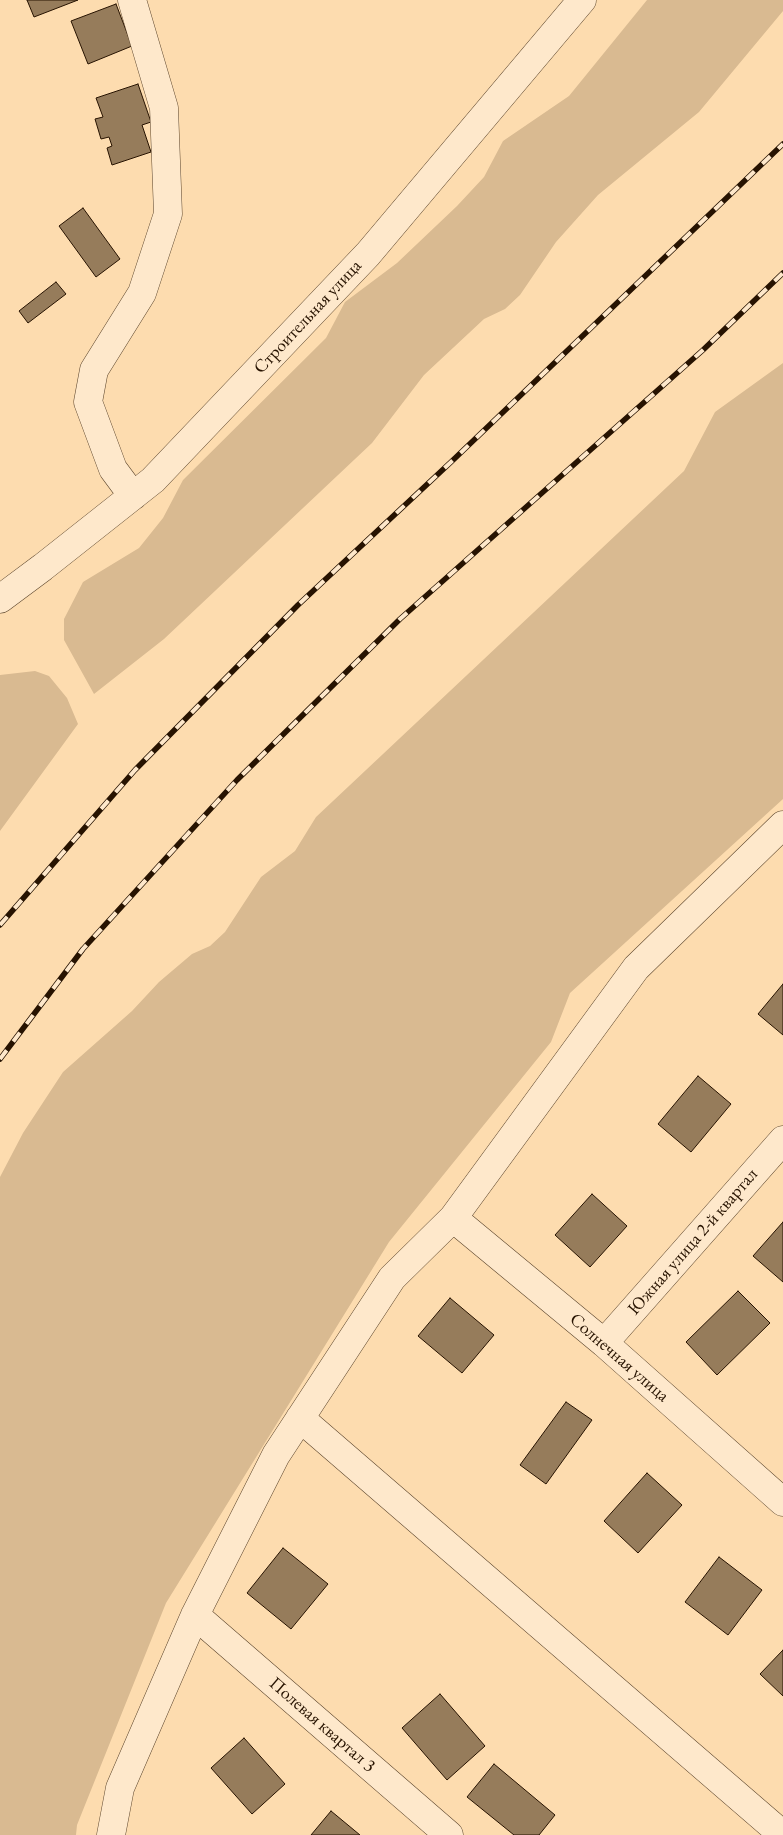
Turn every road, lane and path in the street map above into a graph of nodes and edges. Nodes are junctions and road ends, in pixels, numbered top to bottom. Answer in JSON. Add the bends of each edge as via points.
{"nodes":[{"id":1,"x":132,"y":0,"type":"edge"},
{"id":2,"x":582,"y":0,"type":"edge"},
{"id":3,"x":133,"y":496,"type":"junction"},
{"id":4,"x":0,"y":599,"type":"edge"},
{"id":5,"x":783,"y":825,"type":"edge"},
{"id":6,"x":783,"y":1140,"type":"edge"},
{"id":7,"x":453,"y":1218,"type":"junction"},
{"id":8,"x":604,"y":1343,"type":"junction"},
{"id":9,"x":300,"y":1418,"type":"junction"},
{"id":10,"x":783,"y":1502,"type":"edge"},
{"id":11,"x":195,"y":1615,"type":"junction"},
{"id":12,"x":111,"y":1835,"type":"edge"},
{"id":13,"x":449,"y":1835,"type":"edge"},
{"id":14,"x":783,"y":1835,"type":"edge"}],
"edges":[{"from":1,"to":3,"type":"street","via":[[164,108],[168,214],[142,293],[94,370],[88,402],[113,469]]},
{"from":2,"to":3,"type":"street","name":"Строительная улица","via":[[368,254],[154,480]]},
{"from":3,"to":4,"type":"street","name":"Строительная улица"},
{"from":5,"to":7,"type":"street","via":[[636,968]]},
{"from":6,"to":8,"type":"street","name":"Южная улица 2-й квартал"},
{"from":7,"to":8,"type":"street","name":"Солнечная улица"},
{"from":7,"to":9,"type":"street","via":[[392,1278]]},
{"from":8,"to":10,"type":"street","name":"Солнечная улица"},
{"from":9,"to":11,"type":"street","via":[[276,1455]]},
{"from":9,"to":14,"type":"street"},
{"from":11,"to":12,"type":"street","via":[[120,1788]]},
{"from":11,"to":13,"type":"street","name":"Полевая квартал 3"}]}
